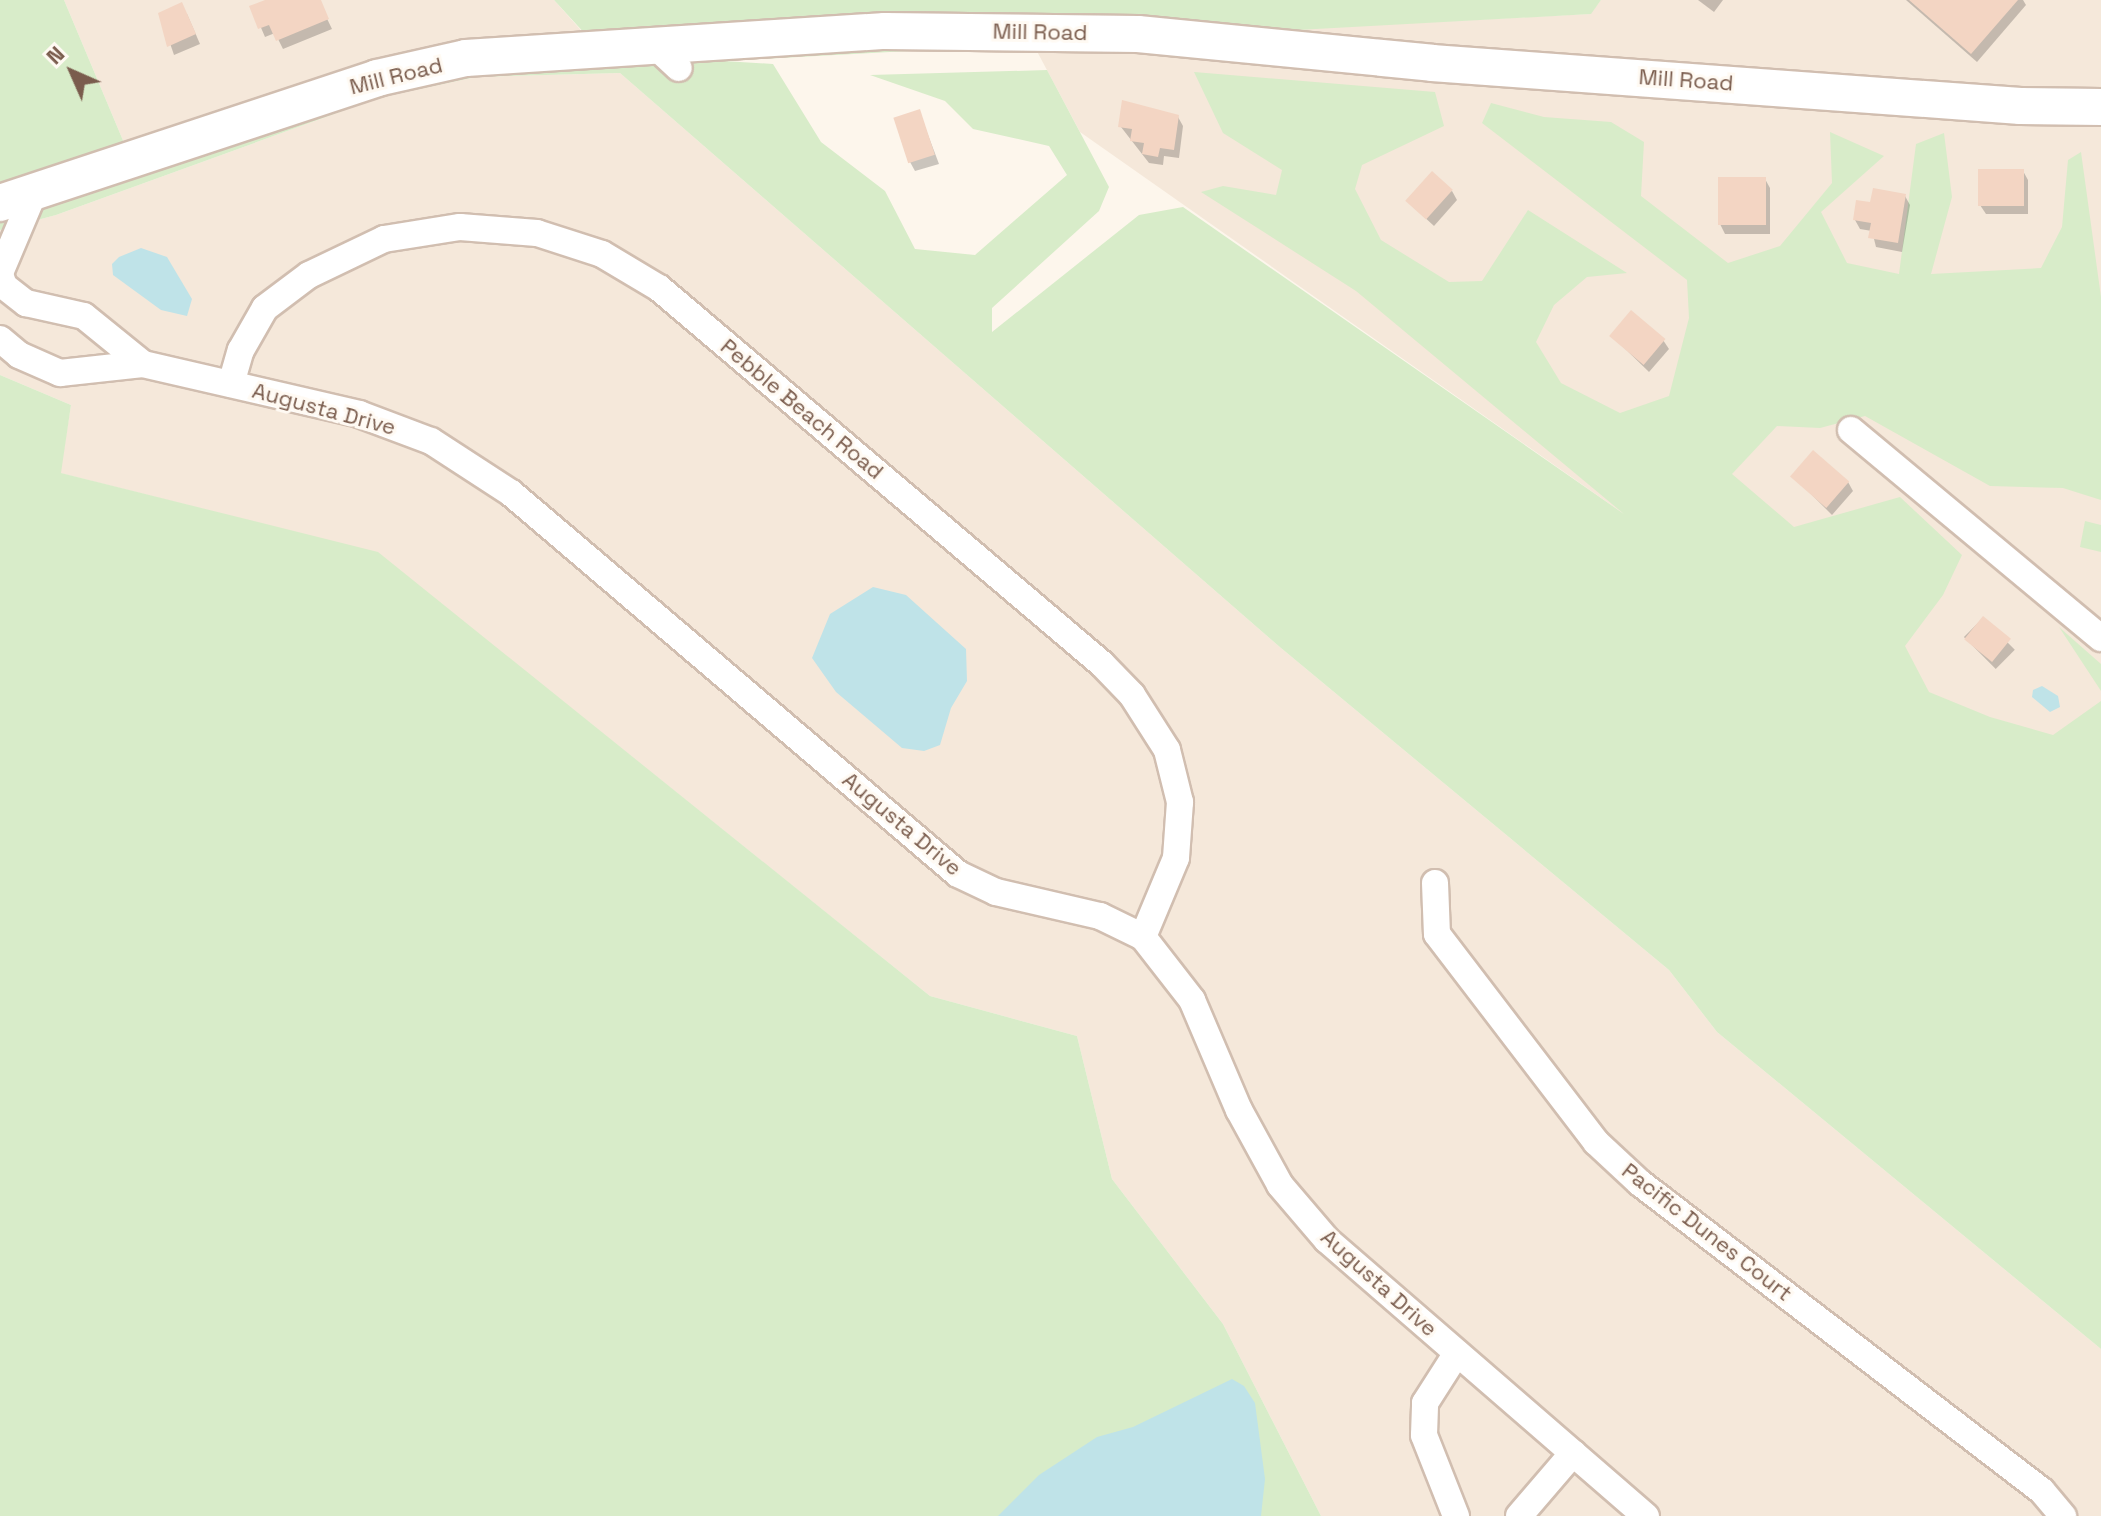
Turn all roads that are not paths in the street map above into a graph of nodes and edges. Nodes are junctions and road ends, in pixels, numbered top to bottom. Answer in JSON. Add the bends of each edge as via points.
{"nodes":[{"id":1,"x":2101,"y":107,"type":"edge"},
{"id":2,"x":16,"y":199,"type":"edge"},
{"id":3,"x":1,"y":278,"type":"edge"},
{"id":4,"x":0,"y":339,"type":"edge"},
{"id":5,"x":143,"y":364,"type":"junction"},
{"id":6,"x":231,"y":384,"type":"junction"},
{"id":7,"x":1851,"y":430,"type":"dead end"},
{"id":8,"x":2101,"y":638,"type":"edge"},
{"id":9,"x":1435,"y":883,"type":"dead end"},
{"id":10,"x":1143,"y":937,"type":"junction"},
{"id":11,"x":1457,"y":1353,"type":"junction"},
{"id":12,"x":1573,"y":1453,"type":"junction"},
{"id":13,"x":1456,"y":1516,"type":"edge"},
{"id":14,"x":1519,"y":1516,"type":"edge"},
{"id":15,"x":1646,"y":1516,"type":"edge"},
{"id":16,"x":2063,"y":1516,"type":"edge"}],
"edges":[{"from":1,"to":2,"type":"main road","name":"Mill Road","via":[[2020,106],[1432,63],[1138,34],[885,31],[666,56],[466,58],[377,78]]},
{"from":2,"to":3,"type":"street","name":"Augusta Drive"},
{"from":3,"to":5,"type":"street","name":"Augusta Drive","via":[[26,303],[84,316]]},
{"from":4,"to":5,"type":"street","name":"Augusta Drive","via":[[19,355],[60,373]]},
{"from":5,"to":6,"type":"street","name":"Augusta Drive"},
{"from":6,"to":10,"type":"street","name":"Augusta Drive","via":[[359,414],[431,441],[511,493],[958,874],[996,892],[1100,916]]},
{"from":6,"to":10,"type":"street","name":"Pebble Beach Road","via":[[241,350],[265,308],[309,275],[384,239],[460,227],[537,233],[602,254],[636,274],[1090,654],[1132,695],[1167,750],[1180,802],[1176,858]]},
{"from":7,"to":8,"type":"street"},
{"from":9,"to":16,"type":"street","name":"Pacific Dunes Court","via":[[1437,934],[1596,1142],[1640,1183],[2042,1491]]},
{"from":10,"to":11,"type":"street","name":"Augusta Drive","via":[[1192,1000],[1239,1110],[1280,1185],[1327,1240]]},
{"from":11,"to":12,"type":"street","name":"Augusta Drive"},
{"from":11,"to":13,"type":"street","via":[[1425,1403],[1424,1435]]},
{"from":12,"to":14,"type":"street"},
{"from":12,"to":15,"type":"street","name":"Augusta Drive"}]}
